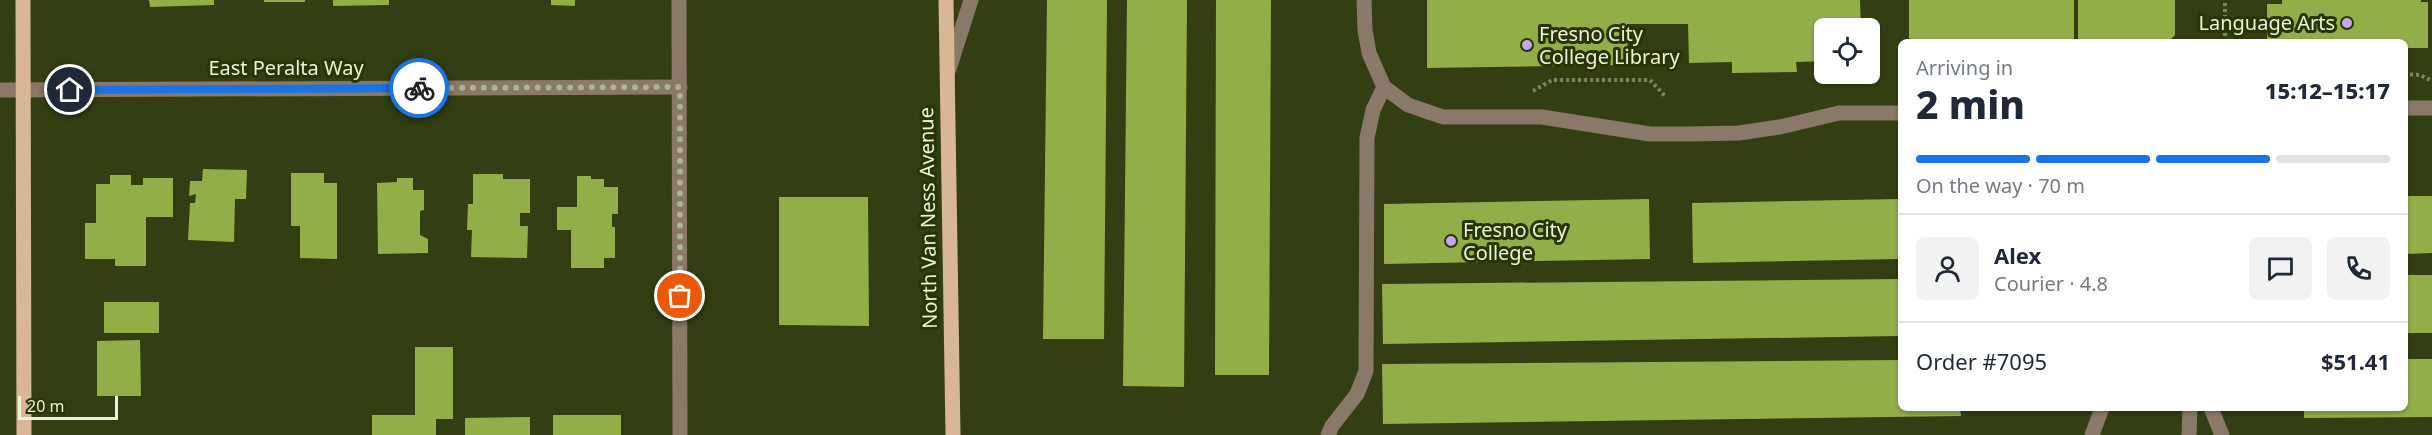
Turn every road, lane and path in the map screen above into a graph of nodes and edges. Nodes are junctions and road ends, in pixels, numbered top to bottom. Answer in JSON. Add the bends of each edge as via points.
{"nodes":[{"id":1,"x":23,"y":0,"type":"edge"},
{"id":2,"x":679,"y":0,"type":"edge"},
{"id":3,"x":946,"y":0,"type":"edge"},
{"id":4,"x":971,"y":0,"type":"edge"},
{"id":5,"x":1364,"y":0,"type":"edge"},
{"id":6,"x":2225,"y":0,"type":"edge"},
{"id":7,"x":2225,"y":39,"type":"edge"},
{"id":8,"x":2408,"y":74,"type":"edge"},
{"id":9,"x":947,"y":75,"type":"junction"},
{"id":10,"x":2432,"y":81,"type":"edge"},
{"id":11,"x":680,"y":87,"type":"junction"},
{"id":12,"x":1384,"y":87,"type":"junction"},
{"id":13,"x":0,"y":90,"type":"edge"},
{"id":14,"x":23,"y":90,"type":"junction"},
{"id":15,"x":1533,"y":91,"type":"dead end"},
{"id":16,"x":1665,"y":96,"type":"dead end"},
{"id":17,"x":2408,"y":108,"type":"edge"},
{"id":18,"x":2432,"y":108,"type":"edge"},
{"id":19,"x":1898,"y":112,"type":"edge"},
{"id":20,"x":2101,"y":411,"type":"edge"},
{"id":21,"x":2190,"y":411,"type":"edge"},
{"id":22,"x":2212,"y":411,"type":"edge"},
{"id":23,"x":1330,"y":430,"type":"edge"},
{"id":24,"x":24,"y":435,"type":"edge"},
{"id":25,"x":680,"y":435,"type":"edge"},
{"id":26,"x":953,"y":435,"type":"edge"},
{"id":27,"x":2092,"y":435,"type":"edge"},
{"id":28,"x":2189,"y":435,"type":"edge"},
{"id":29,"x":2222,"y":435,"type":"edge"}],
"edges":[{"from":1,"to":14,"type":"main road"},
{"from":2,"to":11,"type":"street"},
{"from":3,"to":9,"type":"main road","name":"North Van Ness Avenue"},
{"from":4,"to":9,"type":"street"},
{"from":5,"to":12,"type":"street","via":[[1369,53]]},
{"from":6,"to":7,"type":"path"},
{"from":8,"to":10,"type":"path"},
{"from":9,"to":26,"type":"main road","name":"North Van Ness Avenue"},
{"from":11,"to":14,"type":"street","name":"East Peralta Way"},
{"from":11,"to":25,"type":"street"},
{"from":12,"to":19,"type":"street","via":[[1408,105],[1443,117],[1542,117],[1650,134],[1739,133],[1839,113]]},
{"from":12,"to":23,"type":"street","via":[[1373,110],[1367,138],[1366,371],[1357,394]]},
{"from":13,"to":14,"type":"street","name":"East Peralta Way"},
{"from":14,"to":24,"type":"main road"},
{"from":15,"to":16,"type":"path","via":[[1552,80],[1650,80]]},
{"from":17,"to":18,"type":"street"},
{"from":20,"to":27,"type":"street"},
{"from":21,"to":28,"type":"street"},
{"from":22,"to":29,"type":"street"}]}
